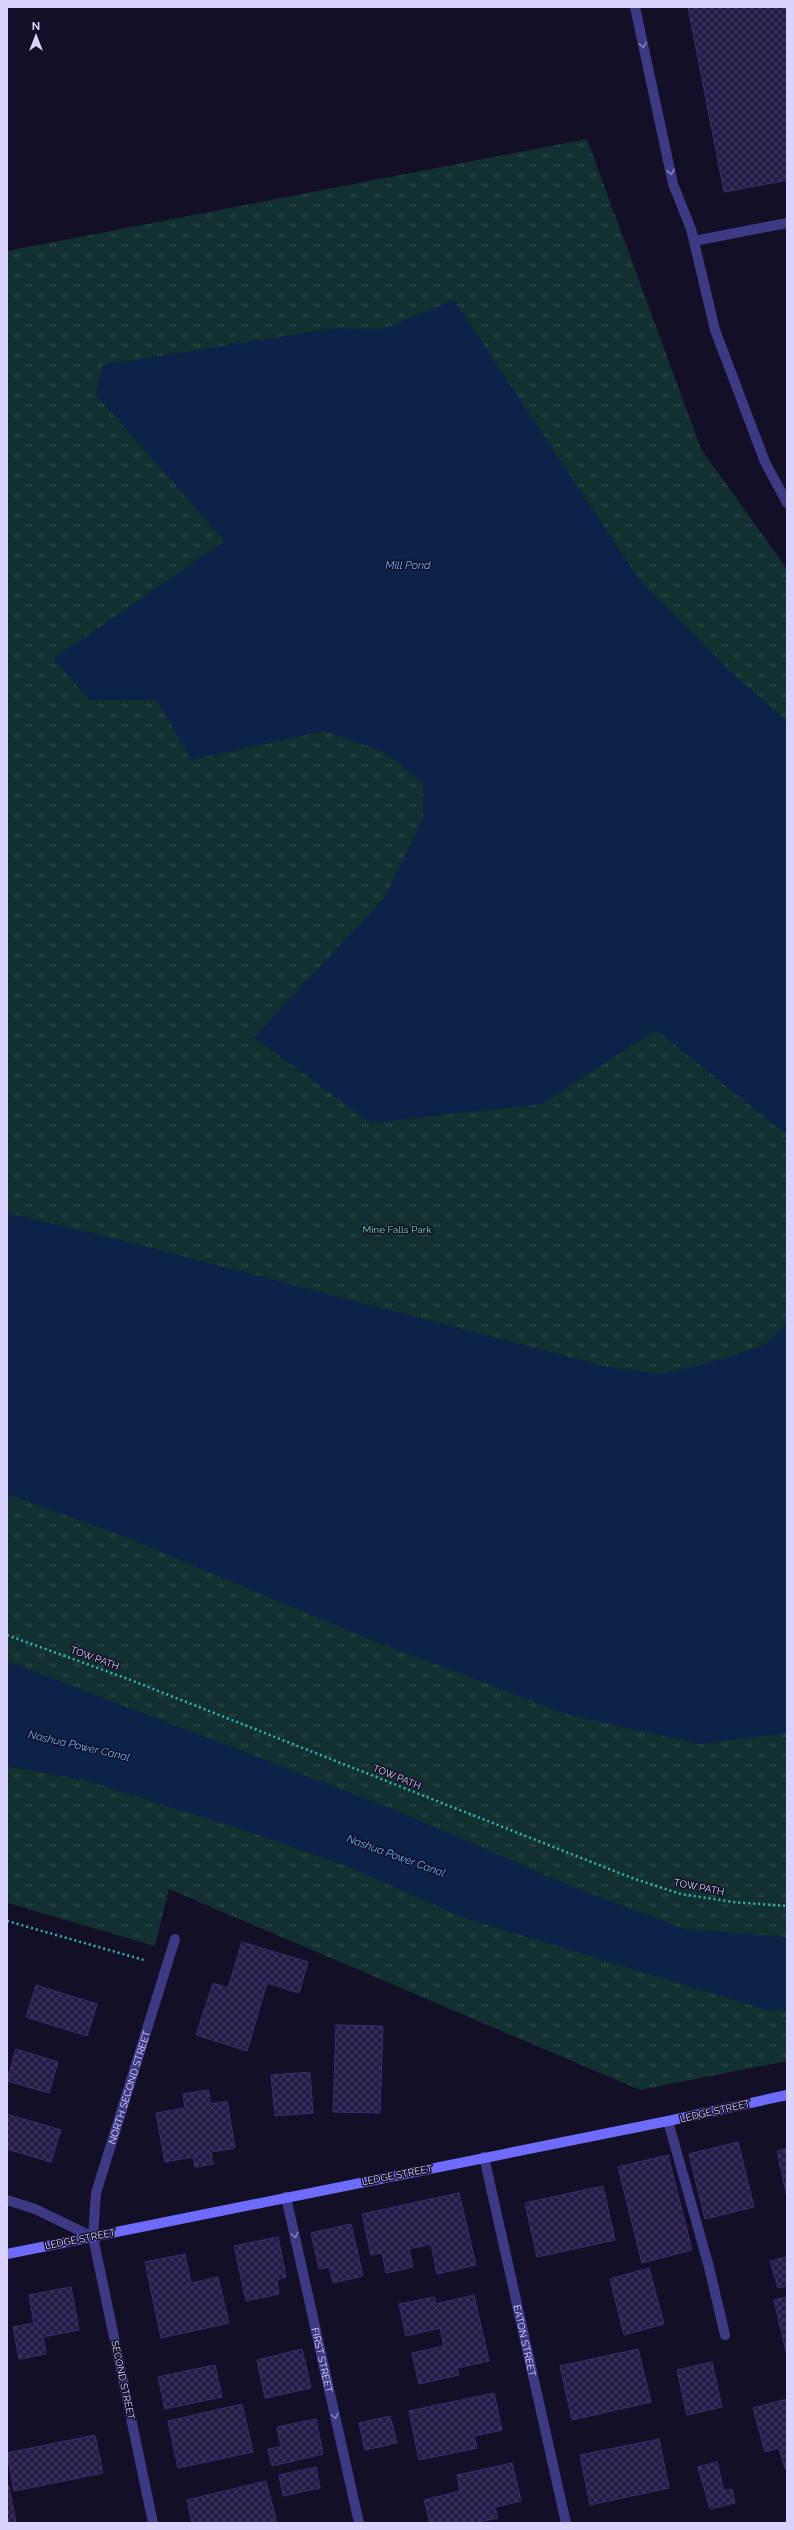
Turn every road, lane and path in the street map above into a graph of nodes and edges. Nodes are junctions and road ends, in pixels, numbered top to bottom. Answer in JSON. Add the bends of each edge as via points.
{"nodes":[{"id":1,"x":635,"y":7,"type":"edge"},
{"id":2,"x":787,"y":223,"type":"edge"},
{"id":3,"x":694,"y":241,"type":"junction"},
{"id":4,"x":787,"y":503,"type":"edge"},
{"id":5,"x":7,"y":1635,"type":"edge"},
{"id":6,"x":787,"y":1906,"type":"edge"},
{"id":7,"x":7,"y":1922,"type":"edge"},
{"id":8,"x":175,"y":1939,"type":"dead end"},
{"id":9,"x":165,"y":1966,"type":"junction"},
{"id":10,"x":787,"y":2095,"type":"edge"},
{"id":11,"x":668,"y":2121,"type":"junction"},
{"id":12,"x":484,"y":2157,"type":"junction"},
{"id":13,"x":286,"y":2197,"type":"junction"},
{"id":14,"x":7,"y":2200,"type":"edge"},
{"id":15,"x":93,"y":2237,"type":"junction"},
{"id":16,"x":7,"y":2254,"type":"edge"},
{"id":17,"x":725,"y":2335,"type":"dead end"},
{"id":18,"x":153,"y":2523,"type":"edge"},
{"id":19,"x":359,"y":2523,"type":"edge"},
{"id":20,"x":566,"y":2523,"type":"edge"}],
"edges":[{"from":1,"to":3,"type":"street","one_way":true,"via":[[673,184]]},
{"from":2,"to":3,"type":"street"},
{"from":3,"to":4,"type":"street","via":[[719,341],[765,462]]},
{"from":5,"to":6,"type":"path","name":"TOW PATH","via":[[128,1679],[632,1878],[681,1894],[733,1902]]},
{"from":7,"to":9,"type":"path"},
{"from":8,"to":9,"type":"street","name":"NORTH SECOND STREET"},
{"from":9,"to":15,"type":"street","name":"NORTH SECOND STREET","via":[[96,2193]]},
{"from":10,"to":11,"type":"street","name":"LEDGE STREET"},
{"from":11,"to":12,"type":"street","name":"LEDGE STREET"},
{"from":11,"to":17,"type":"street","via":[[709,2267]]},
{"from":12,"to":13,"type":"street","name":"LEDGE STREET"},
{"from":12,"to":20,"type":"street","name":"EATON STREET"},
{"from":13,"to":15,"type":"street","name":"LEDGE STREET"},
{"from":13,"to":19,"type":"street","name":"FIRST STREET","one_way":true},
{"from":14,"to":15,"type":"street","via":[[35,2209]]},
{"from":15,"to":16,"type":"street","name":"LEDGE STREET"},
{"from":15,"to":18,"type":"street","name":"SECOND STREET"}]}
